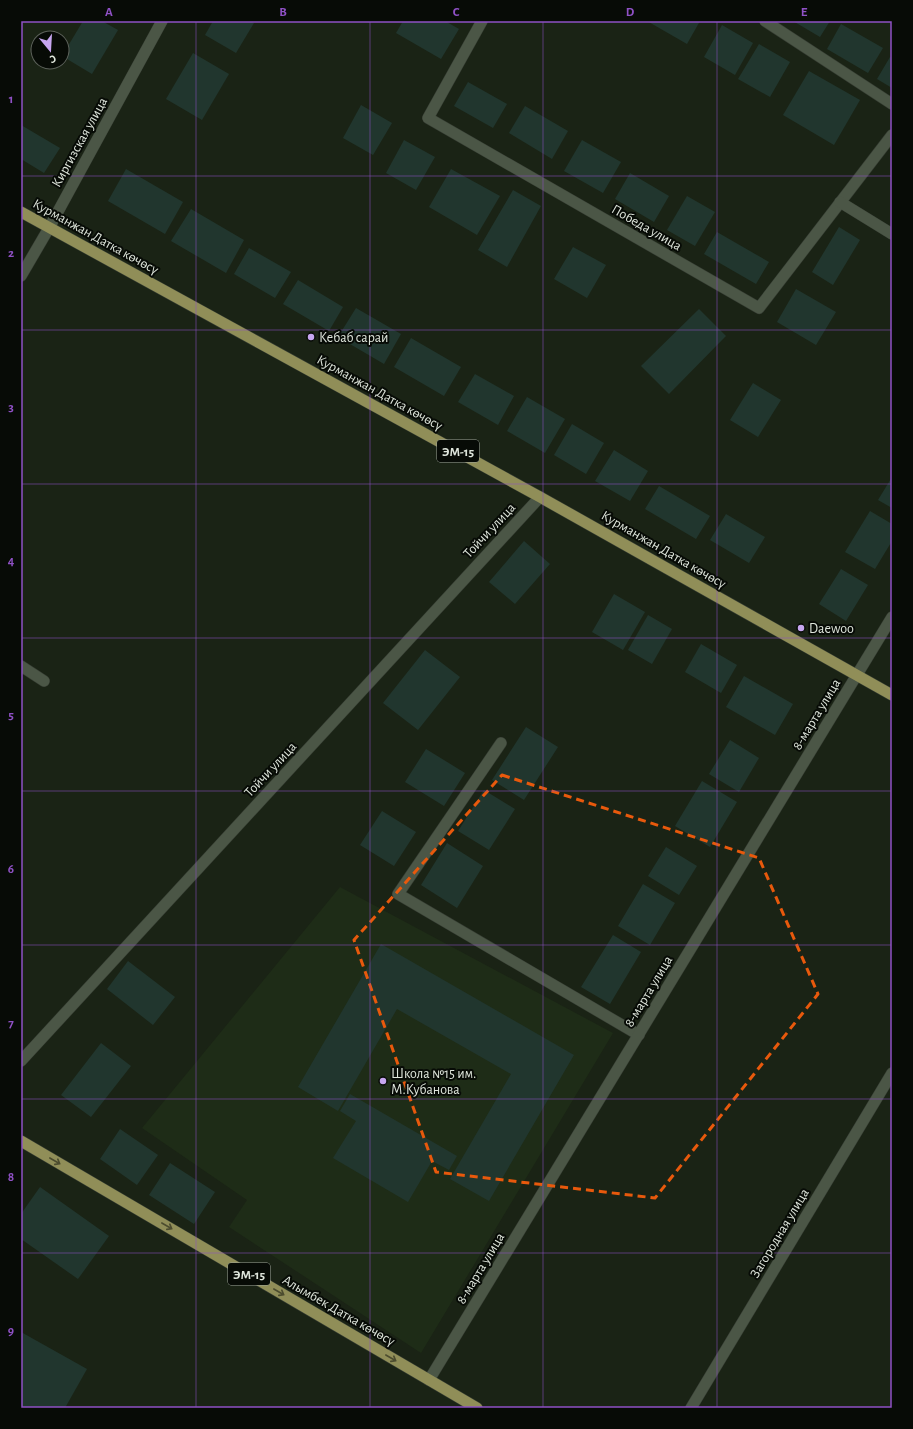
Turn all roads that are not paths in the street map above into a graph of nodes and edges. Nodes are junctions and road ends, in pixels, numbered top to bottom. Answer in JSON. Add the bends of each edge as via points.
{"nodes":[{"id":1,"x":162,"y":21,"type":"edge"},
{"id":2,"x":482,"y":21,"type":"edge"},
{"id":3,"x":765,"y":21,"type":"edge"},
{"id":4,"x":892,"y":104,"type":"edge"},
{"id":5,"x":892,"y":135,"type":"edge"},
{"id":6,"x":840,"y":202,"type":"junction"},
{"id":7,"x":21,"y":212,"type":"edge"},
{"id":8,"x":49,"y":228,"type":"junction"},
{"id":9,"x":892,"y":234,"type":"edge"},
{"id":10,"x":21,"y":276,"type":"edge"},
{"id":11,"x":540,"y":497,"type":"junction"},
{"id":12,"x":892,"y":617,"type":"edge"},
{"id":13,"x":21,"y":666,"type":"edge"},
{"id":14,"x":857,"y":676,"type":"junction"},
{"id":15,"x":44,"y":682,"type":"dead end"},
{"id":16,"x":892,"y":695,"type":"edge"},
{"id":17,"x":501,"y":743,"type":"dead end"},
{"id":18,"x":639,"y":1035,"type":"junction"},
{"id":19,"x":21,"y":1061,"type":"edge"},
{"id":20,"x":892,"y":1073,"type":"edge"},
{"id":21,"x":21,"y":1141,"type":"edge"},
{"id":22,"x":429,"y":1380,"type":"junction"},
{"id":23,"x":477,"y":1408,"type":"edge"},
{"id":24,"x":691,"y":1408,"type":"edge"}],
"edges":[{"from":1,"to":8,"type":"street","name":"Киргизская улица"},
{"from":2,"to":6,"type":"street","name":"Победа улица","via":[[428,118],[759,308]]},
{"from":3,"to":4,"type":"street"},
{"from":5,"to":6,"type":"street","name":"Победа улица"},
{"from":6,"to":9,"type":"street"},
{"from":7,"to":8,"type":"main road","name":"Курманжан Датка көчөсү","number":"ЭМ-15"},
{"from":8,"to":10,"type":"street","name":"Киргизская улица"},
{"from":8,"to":11,"type":"main road","name":"Курманжан Датка көчөсү","number":"ЭМ-15"},
{"from":11,"to":14,"type":"main road","name":"Курманжан Датка көчөсү","number":"ЭМ-15"},
{"from":11,"to":19,"type":"street","name":"Тойчи улица"},
{"from":12,"to":14,"type":"street","name":"8-марта улица"},
{"from":13,"to":15,"type":"street"},
{"from":14,"to":16,"type":"main road","name":"Курманжан Датка көчөсү","number":"ЭМ-15"},
{"from":14,"to":18,"type":"street","name":"8-марта улица"},
{"from":17,"to":18,"type":"street","via":[[398,894]]},
{"from":18,"to":22,"type":"street","name":"8-марта улица"},
{"from":20,"to":24,"type":"street","name":"Загородная улица"},
{"from":21,"to":22,"type":"main road","name":"Алымбек Датка көчөсү","number":"ЭМ-15","one_way":true},
{"from":22,"to":23,"type":"main road","name":"Алымбек Датка көчөсү","number":"ЭМ-15"}]}
